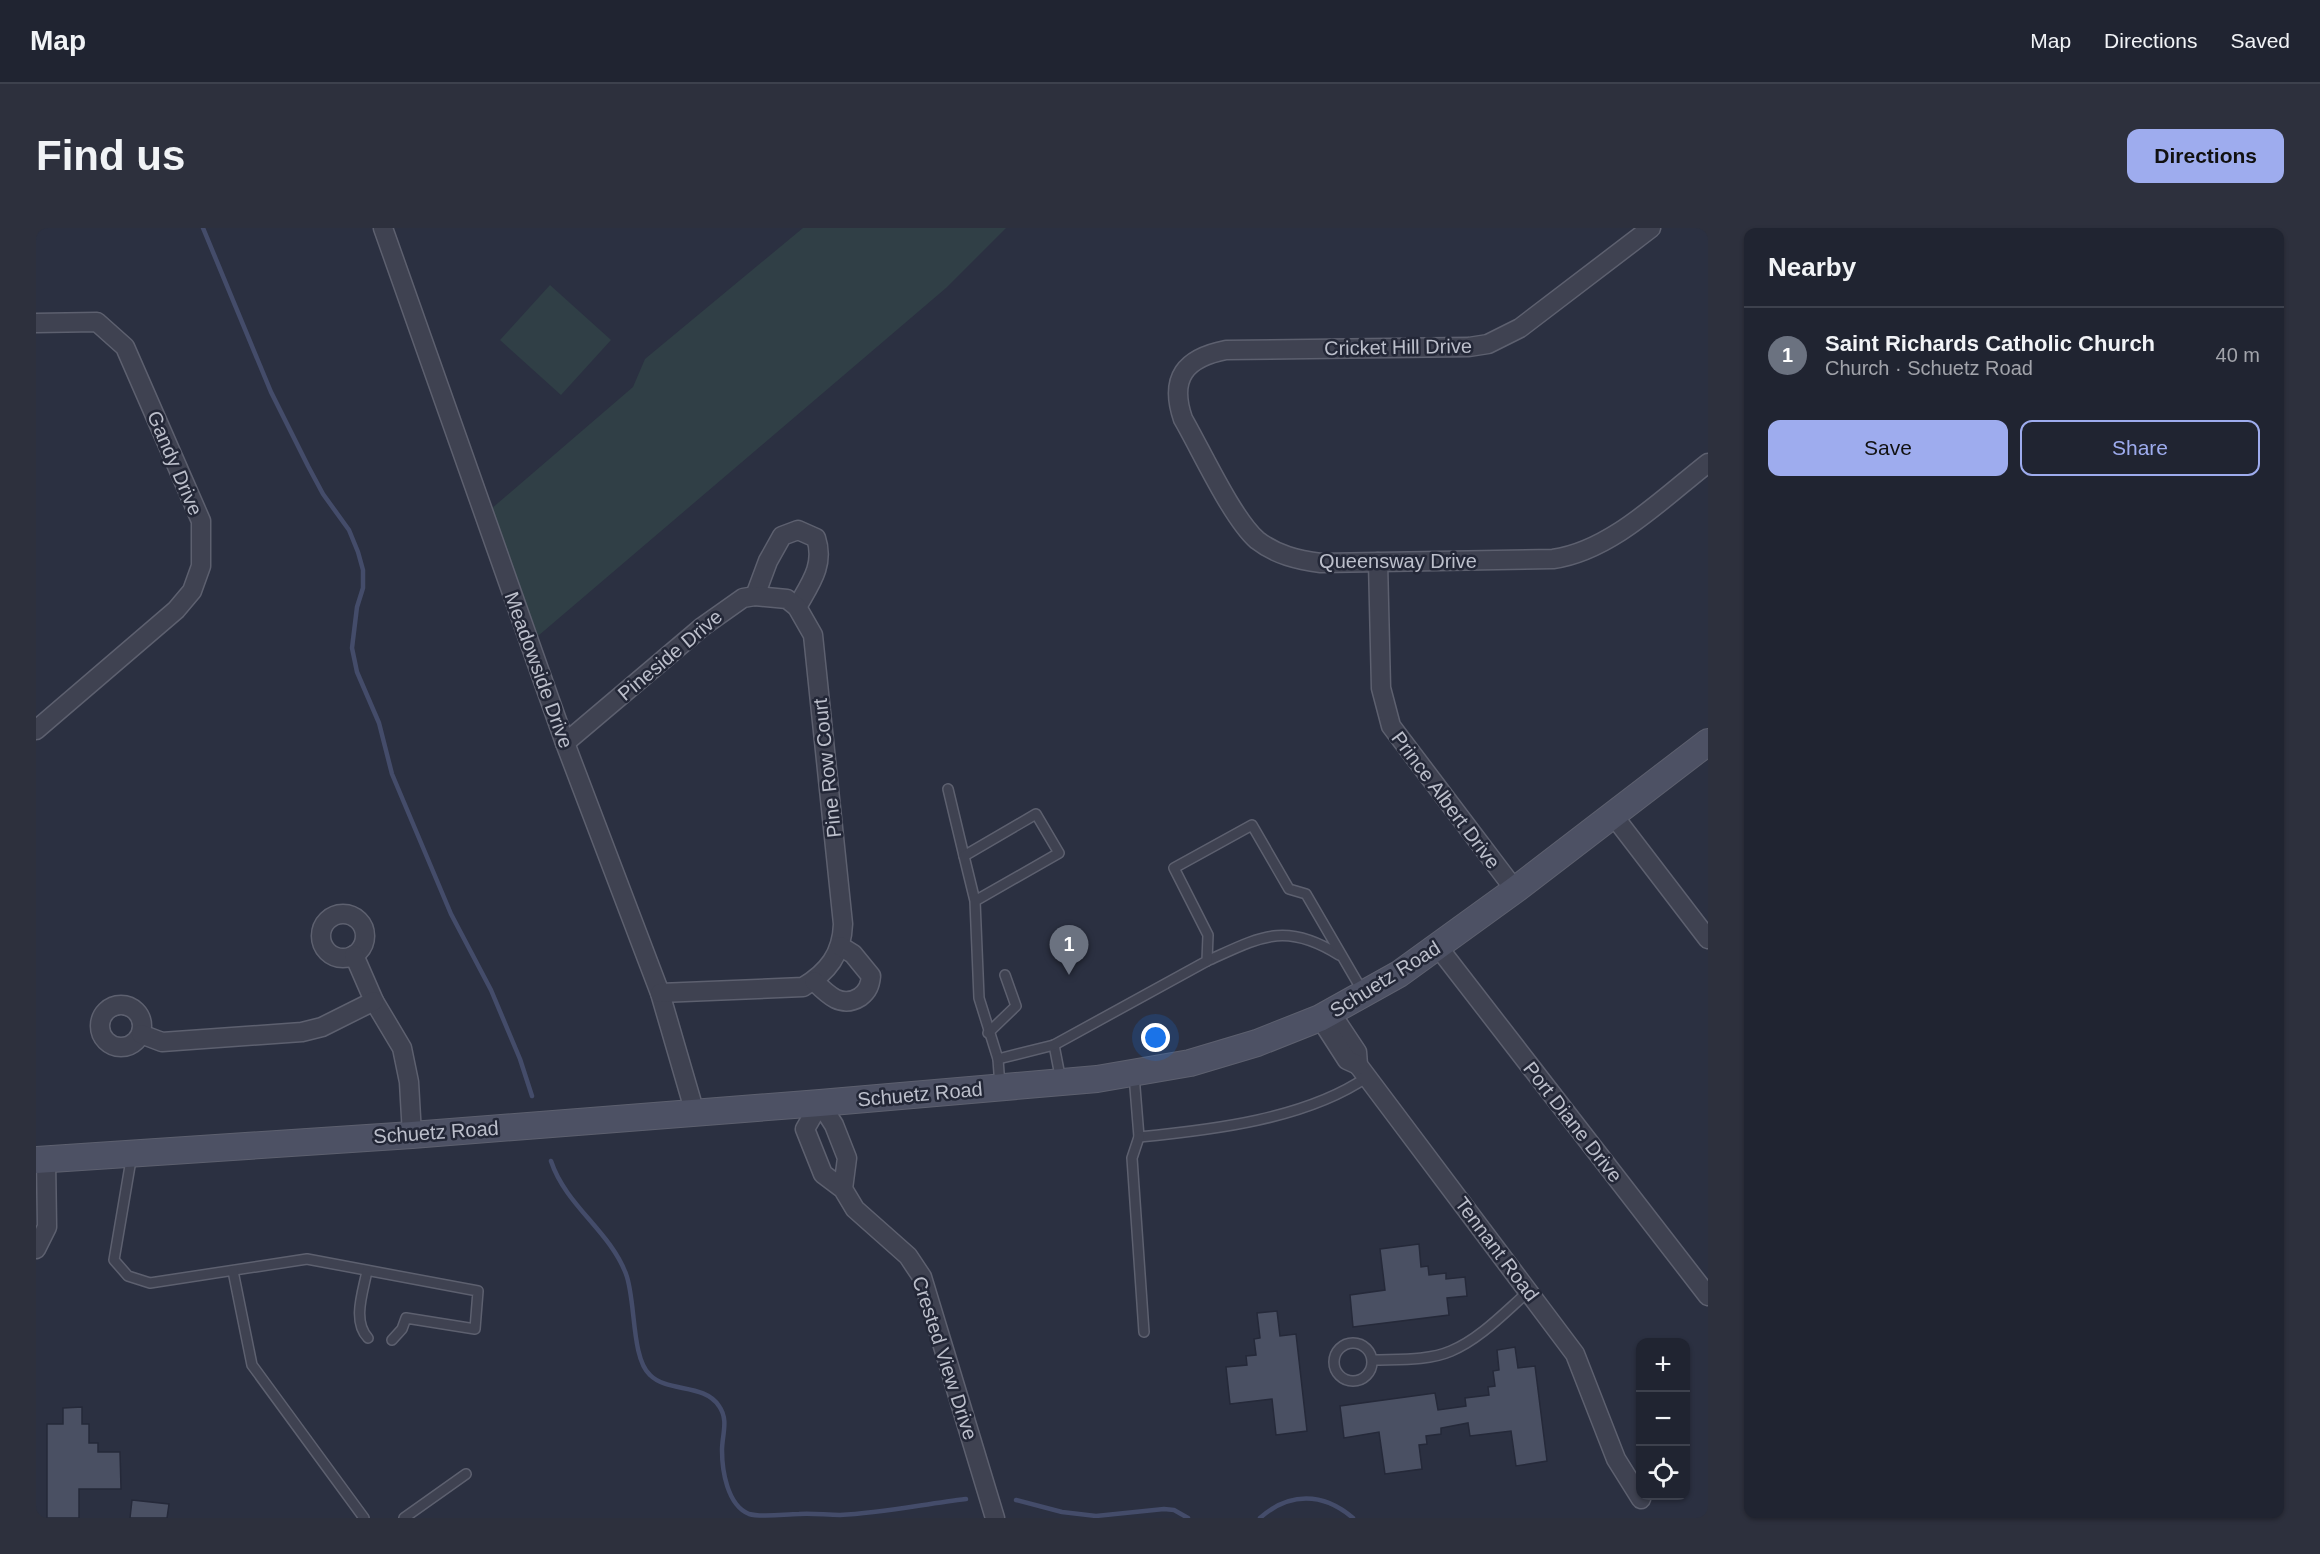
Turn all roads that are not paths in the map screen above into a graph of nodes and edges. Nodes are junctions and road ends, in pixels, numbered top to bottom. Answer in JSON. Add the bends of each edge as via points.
{"nodes":[{"id":1,"x":383,"y":228,"type":"edge"},
{"id":2,"x":1651,"y":228,"type":"edge"},
{"id":3,"x":36,"y":323,"type":"edge"},
{"id":4,"x":1185,"y":370,"type":"joint"},
{"id":5,"x":1708,"y":463,"type":"edge"},
{"id":6,"x":1378,"y":562,"type":"junction"},
{"id":7,"x":755,"y":596,"type":"junction"},
{"id":8,"x":792,"y":603,"type":"junction"},
{"id":9,"x":36,"y":730,"type":"edge"},
{"id":10,"x":1708,"y":742,"type":"edge"},
{"id":11,"x":565,"y":743,"type":"junction"},
{"id":12,"x":948,"y":789,"type":"dead end"},
{"id":13,"x":1613,"y":815,"type":"junction"},
{"id":14,"x":964,"y":856,"type":"junction"},
{"id":15,"x":1515,"y":890,"type":"junction"},
{"id":16,"x":975,"y":902,"type":"junction"},
{"id":17,"x":1708,"y":939,"type":"edge"},
{"id":18,"x":840,"y":946,"type":"junction"},
{"id":19,"x":1438,"y":948,"type":"junction"},
{"id":20,"x":354,"y":955,"type":"dead end"},
{"id":21,"x":1342,"y":956,"type":"junction"},
{"id":22,"x":1207,"y":961,"type":"junction"},
{"id":23,"x":1005,"y":975,"type":"dead end"},
{"id":24,"x":814,"y":981,"type":"junction"},
{"id":25,"x":660,"y":993,"type":"junction"},
{"id":26,"x":1365,"y":995,"type":"junction"},
{"id":27,"x":374,"y":1001,"type":"junction"},
{"id":28,"x":1326,"y":1016,"type":"junction"},
{"id":29,"x":141,"y":1034,"type":"dead end"},
{"id":30,"x":988,"y":1034,"type":"junction"},
{"id":31,"x":1054,"y":1045,"type":"junction"},
{"id":32,"x":998,"y":1059,"type":"junction"},
{"id":33,"x":1362,"y":1071,"type":"junction"},
{"id":34,"x":1134,"y":1073,"type":"junction"},
{"id":35,"x":1061,"y":1082,"type":"junction"},
{"id":36,"x":1000,"y":1087,"type":"junction"},
{"id":37,"x":820,"y":1103,"type":"junction"},
{"id":38,"x":695,"y":1113,"type":"junction"},
{"id":39,"x":412,"y":1135,"type":"junction"},
{"id":40,"x":1139,"y":1137,"type":"junction"},
{"id":41,"x":133,"y":1152,"type":"junction"},
{"id":42,"x":41,"y":1159,"type":"edge"},
{"id":43,"x":843,"y":1189,"type":"junction"},
{"id":44,"x":36,"y":1248,"type":"edge"},
{"id":45,"x":233,"y":1271,"type":"junction"},
{"id":46,"x":367,"y":1271,"type":"junction"},
{"id":47,"x":1528,"y":1292,"type":"junction"},
{"id":48,"x":1708,"y":1296,"type":"edge"},
{"id":49,"x":1144,"y":1332,"type":"dead end"},
{"id":50,"x":368,"y":1338,"type":"dead end"},
{"id":51,"x":392,"y":1340,"type":"dead end"},
{"id":52,"x":1373,"y":1360,"type":"junction"},
{"id":53,"x":466,"y":1474,"type":"dead end"},
{"id":54,"x":1636,"y":1491,"type":"edge"},
{"id":55,"x":364,"y":1518,"type":"edge"},
{"id":56,"x":404,"y":1518,"type":"edge"},
{"id":57,"x":995,"y":1518,"type":"edge"}],
"edges":[{"from":1,"to":11,"type":"street","name":"Meadowside Drive"},
{"from":2,"to":4,"type":"street","name":"Cricket Hill Drive","via":[[1520,328],[1488,344],[1226,350],[1201,357]]},
{"from":3,"to":9,"type":"street","name":"Gandy Drive","via":[[97,322],[125,347],[201,521],[201,566],[192,591],[176,610]]},
{"from":4,"to":6,"type":"street","name":"Queensway Drive","via":[[1176,387],[1183,419],[1243,524],[1257,540],[1274,551],[1305,561]]},
{"from":5,"to":6,"type":"street","name":"Queensway Drive","via":[[1606,541],[1572,556]]},
{"from":6,"to":15,"type":"street","name":"Prince Albert Drive","via":[[1381,688],[1391,726]]},
{"from":7,"to":8,"type":"street","name":"Pineside Drive"},
{"from":7,"to":8,"type":"street","via":[[782,536],[798,530],[816,538],[821,553],[814,576]]},
{"from":7,"to":11,"type":"street","name":"Pineside Drive","via":[[732,603]]},
{"from":8,"to":18,"type":"street","name":"Pine Row Court","via":[[813,635],[843,924]]},
{"from":10,"to":13,"type":"main road","name":"Schuetz Road"},
{"from":11,"to":25,"type":"street","name":"Meadowside Drive"},
{"from":12,"to":14,"type":"lane"},
{"from":13,"to":15,"type":"main road","name":"Schuetz Road"},
{"from":13,"to":17,"type":"street"},
{"from":14,"to":16,"type":"lane"},
{"from":14,"to":16,"type":"lane","via":[[1036,814],[1059,853]]},
{"from":15,"to":19,"type":"main road","name":"Schuetz Road"},
{"from":16,"to":30,"type":"lane","via":[[979,998]]},
{"from":18,"to":24,"type":"street","name":"Pine Row Court","via":[[833,963]]},
{"from":18,"to":24,"type":"street","via":[[864,965],[871,976],[870,986],[851,1002],[842,1002]]},
{"from":19,"to":26,"type":"main road","name":"Schuetz Road"},
{"from":19,"to":48,"type":"street","name":"Port Diane Drive"},
{"from":20,"to":27,"type":"street"},
{"from":21,"to":22,"type":"lane","via":[[1320,942],[1296,935],[1269,935]]},
{"from":21,"to":22,"type":"lane","via":[[1306,894],[1289,889],[1252,825],[1174,868],[1208,935]]},
{"from":21,"to":26,"type":"lane"},
{"from":22,"to":31,"type":"lane"},
{"from":23,"to":30,"type":"lane","via":[[1016,1006]]},
{"from":24,"to":25,"type":"street","via":[[803,987]]},
{"from":25,"to":38,"type":"street","name":"Meadowside Drive"},
{"from":26,"to":28,"type":"main road","name":"Schuetz Road"},
{"from":27,"to":29,"type":"street","via":[[322,1027],[302,1032],[162,1042]]},
{"from":27,"to":39,"type":"street","via":[[402,1048],[409,1082]]},
{"from":28,"to":33,"type":"street","name":"Tennant Road","via":[[1347,1060]]},
{"from":28,"to":34,"type":"main road","name":"Schuetz Road","via":[[1257,1043]]},
{"from":30,"to":32,"type":"lane"},
{"from":31,"to":32,"type":"lane"},
{"from":31,"to":35,"type":"lane"},
{"from":32,"to":36,"type":"lane"},
{"from":33,"to":40,"type":"lane","via":[[1349,1090],[1268,1118],[1209,1131]]},
{"from":33,"to":47,"type":"street","name":"Tennant Road"},
{"from":34,"to":35,"type":"main road","name":"Schuetz Road"},
{"from":34,"to":40,"type":"lane"},
{"from":35,"to":36,"type":"main road","name":"Schuetz Road"},
{"from":36,"to":37,"type":"main road","name":"Schuetz Road"},
{"from":37,"to":38,"type":"main road","name":"Schuetz Road"},
{"from":37,"to":43,"type":"street","via":[[847,1158]]},
{"from":37,"to":43,"type":"street","name":"Crested View Drive","via":[[805,1129],[823,1174]]},
{"from":38,"to":39,"type":"main road","name":"Schuetz Road"},
{"from":39,"to":41,"type":"main road","name":"Schuetz Road"},
{"from":40,"to":49,"type":"lane","via":[[1132,1158]]},
{"from":41,"to":42,"type":"main road","name":"Schuetz Road"},
{"from":41,"to":45,"type":"lane","via":[[114,1260],[128,1276],[150,1283]]},
{"from":42,"to":44,"type":"street","via":[[47,1227]]},
{"from":43,"to":57,"type":"street","name":"Crested View Drive","via":[[855,1209],[908,1256],[922,1277]]},
{"from":45,"to":46,"type":"lane","via":[[307,1259]]},
{"from":45,"to":55,"type":"lane","via":[[252,1365]]},
{"from":46,"to":50,"type":"lane","via":[[359,1322]]},
{"from":46,"to":51,"type":"lane","via":[[478,1291],[475,1329],[406,1318]]},
{"from":47,"to":52,"type":"lane","via":[[1471,1339],[1450,1351]]},
{"from":47,"to":54,"type":"street","name":"Tennant Road","via":[[1575,1354],[1616,1459]]},
{"from":52,"to":52,"type":"lane","via":[[1367,1348],[1356,1343],[1338,1350],[1334,1362],[1342,1378],[1354,1381],[1366,1377]]},
{"from":53,"to":56,"type":"lane"}]}
